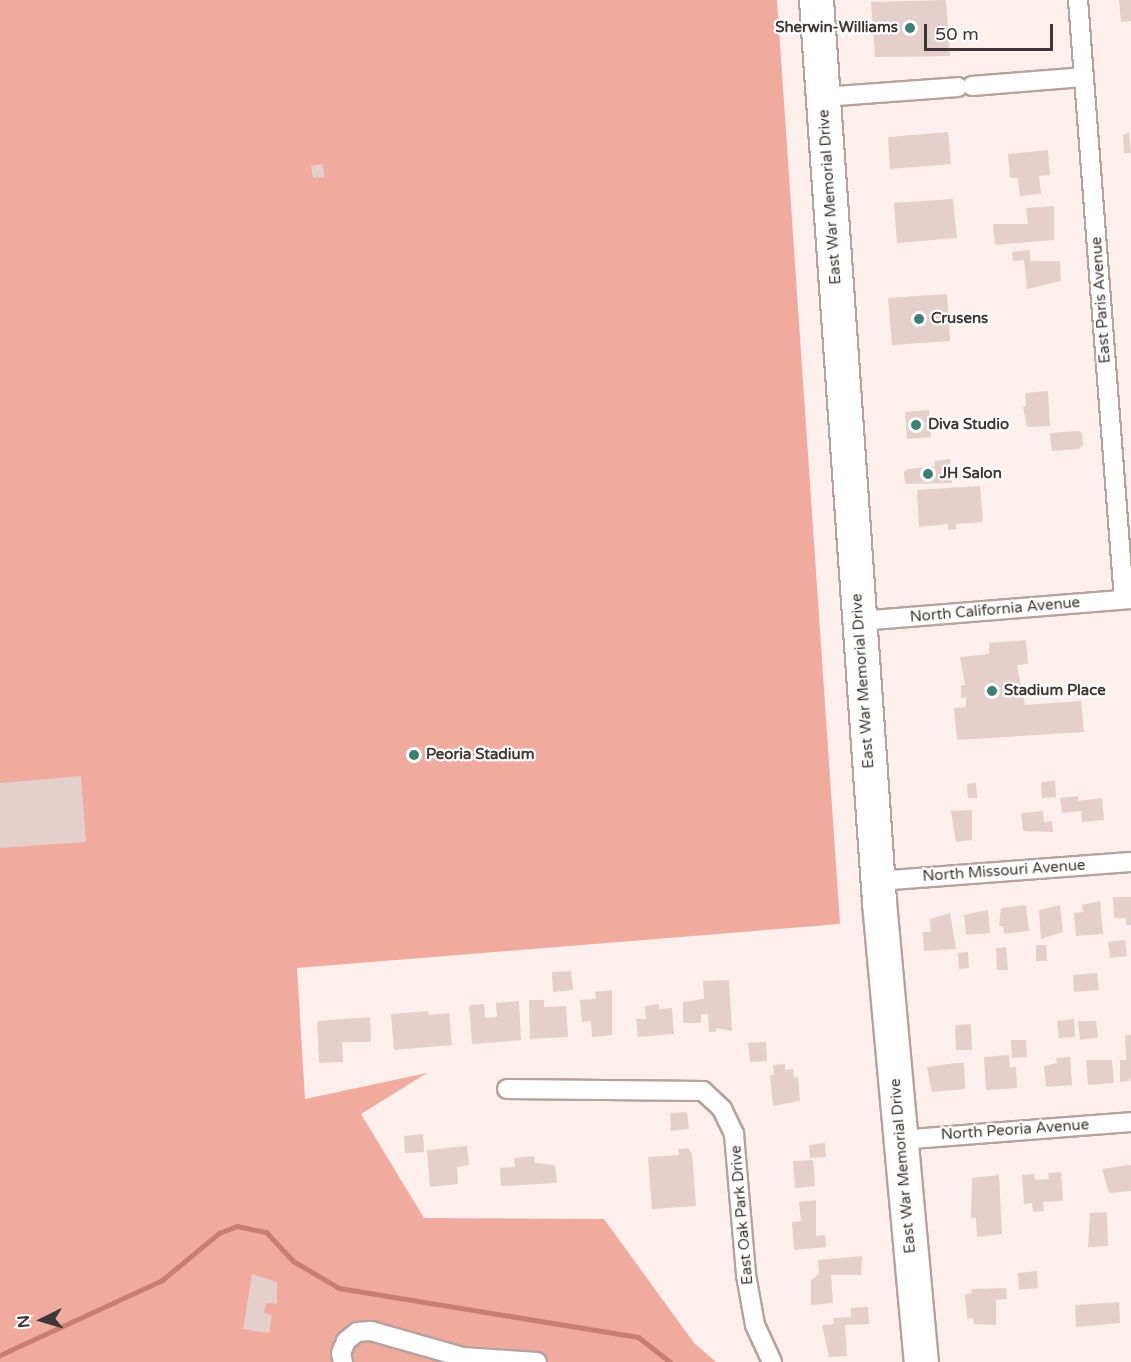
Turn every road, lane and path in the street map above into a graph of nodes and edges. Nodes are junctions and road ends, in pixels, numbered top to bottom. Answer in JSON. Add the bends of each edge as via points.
{"nodes":[{"id":1,"x":816,"y":0,"type":"edge"},
{"id":2,"x":1078,"y":0,"type":"edge"},
{"id":3,"x":1083,"y":77,"type":"junction"},
{"id":4,"x":823,"y":98,"type":"junction"},
{"id":5,"x":1128,"y":599,"type":"edge"},
{"id":6,"x":859,"y":621,"type":"junction"},
{"id":7,"x":1131,"y":862,"type":"edge"},
{"id":8,"x":877,"y":881,"type":"junction"},
{"id":9,"x":507,"y":1089,"type":"dead end"},
{"id":10,"x":1131,"y":1122,"type":"edge"},
{"id":11,"x":898,"y":1140,"type":"junction"},
{"id":12,"x":454,"y":1360,"type":"edge"},
{"id":13,"x":343,"y":1362,"type":"edge"},
{"id":14,"x":537,"y":1362,"type":"edge"},
{"id":15,"x":772,"y":1362,"type":"edge"},
{"id":16,"x":921,"y":1362,"type":"edge"}],
"edges":[{"from":1,"to":4,"type":"highway","name":"East War Memorial Drive"},
{"from":2,"to":3,"type":"street","name":"East Paris Avenue"},
{"from":3,"to":4,"type":"street"},
{"from":3,"to":5,"type":"street","name":"East Paris Avenue"},
{"from":4,"to":6,"type":"highway","name":"East War Memorial Drive"},
{"from":5,"to":6,"type":"street","name":"North California Avenue"},
{"from":6,"to":8,"type":"highway","name":"East War Memorial Drive"},
{"from":7,"to":8,"type":"street","name":"North Missouri Avenue"},
{"from":8,"to":11,"type":"highway","name":"East War Memorial Drive","via":[[895,1064]]},
{"from":9,"to":15,"type":"street","name":"East Oak Park Drive","via":[[703,1091],[722,1109],[734,1134],[746,1275],[755,1325]]},
{"from":10,"to":11,"type":"street","name":"North Peoria Avenue"},
{"from":11,"to":16,"type":"highway","name":"East War Memorial Drive"},
{"from":12,"to":13,"type":"street","via":[[370,1331],[357,1332],[346,1341],[341,1353]]},
{"from":12,"to":14,"type":"street"}]}
